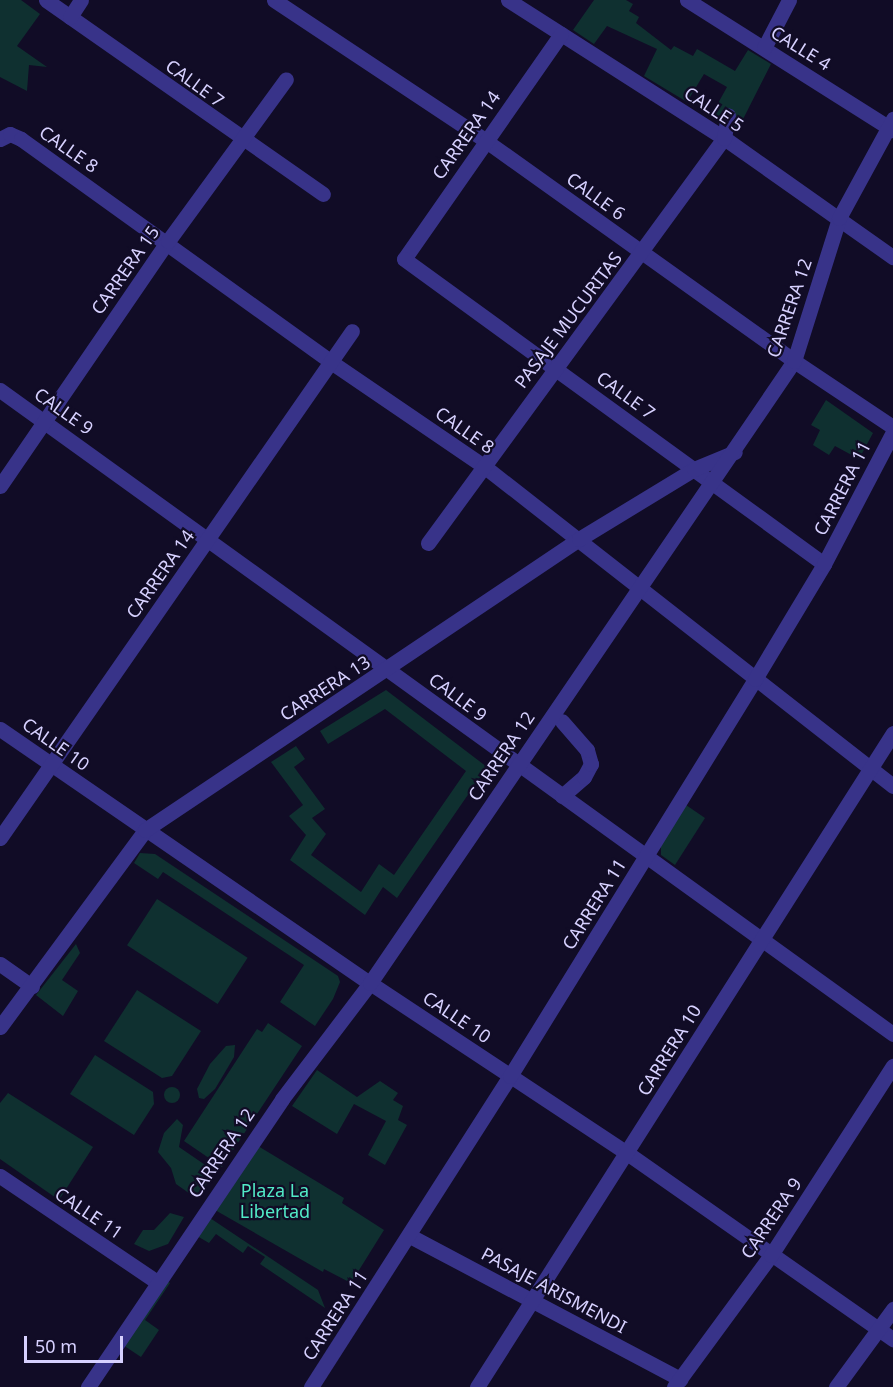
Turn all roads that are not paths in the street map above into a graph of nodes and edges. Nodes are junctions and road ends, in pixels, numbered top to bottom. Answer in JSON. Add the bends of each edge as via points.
{"nodes":[{"id":1,"x":46,"y":0,"type":"edge"},
{"id":2,"x":81,"y":0,"type":"edge"},
{"id":3,"x":274,"y":0,"type":"edge"},
{"id":4,"x":508,"y":0,"type":"edge"},
{"id":5,"x":687,"y":0,"type":"edge"},
{"id":6,"x":789,"y":0,"type":"edge"},
{"id":7,"x":70,"y":17,"type":"junction"},
{"id":8,"x":561,"y":34,"type":"junction"},
{"id":9,"x":764,"y":48,"type":"junction"},
{"id":10,"x":286,"y":79,"type":"dead end"},
{"id":11,"x":728,"y":115,"type":"dead end"},
{"id":12,"x":892,"y":125,"type":"edge"},
{"id":13,"x":724,"y":138,"type":"junction"},
{"id":14,"x":0,"y":139,"type":"edge"},
{"id":15,"x":242,"y":141,"type":"junction"},
{"id":16,"x":486,"y":141,"type":"junction"},
{"id":17,"x":322,"y":194,"type":"dead end"},
{"id":18,"x":839,"y":218,"type":"junction"},
{"id":19,"x":168,"y":241,"type":"junction"},
{"id":20,"x":643,"y":253,"type":"junction"},
{"id":21,"x":893,"y":257,"type":"edge"},
{"id":22,"x":404,"y":259,"type":"joint"},
{"id":23,"x":352,"y":331,"type":"dead end"},
{"id":24,"x":794,"y":361,"type":"junction"},
{"id":25,"x":331,"y":362,"type":"junction"},
{"id":26,"x":554,"y":367,"type":"junction"},
{"id":27,"x":0,"y":390,"type":"edge"},
{"id":28,"x":44,"y":420,"type":"junction"},
{"id":29,"x":893,"y":427,"type":"edge"},
{"id":30,"x":893,"y":432,"type":"edge"},
{"id":31,"x":735,"y":452,"type":"junction"},
{"id":32,"x":484,"y":467,"type":"junction"},
{"id":33,"x":694,"y":469,"type":"junction"},
{"id":34,"x":714,"y":483,"type":"junction"},
{"id":35,"x":0,"y":486,"type":"edge"},
{"id":36,"x":209,"y":538,"type":"junction"},
{"id":37,"x":579,"y":539,"type":"junction"},
{"id":38,"x":428,"y":543,"type":"dead end"},
{"id":39,"x":824,"y":564,"type":"junction"},
{"id":40,"x":641,"y":587,"type":"junction"},
{"id":41,"x":389,"y":670,"type":"junction"},
{"id":42,"x":755,"y":679,"type":"junction"},
{"id":43,"x":562,"y":721,"type":"dead end"},
{"id":44,"x":0,"y":729,"type":"edge"},
{"id":45,"x":893,"y":734,"type":"edge"},
{"id":46,"x":52,"y":765,"type":"junction"},
{"id":47,"x":517,"y":766,"type":"junction"},
{"id":48,"x":870,"y":768,"type":"junction"},
{"id":49,"x":893,"y":786,"type":"edge"},
{"id":50,"x":562,"y":796,"type":"junction"},
{"id":51,"x":145,"y":830,"type":"junction"},
{"id":52,"x":0,"y":838,"type":"edge"},
{"id":53,"x":646,"y":857,"type":"junction"},
{"id":54,"x":761,"y":941,"type":"junction"},
{"id":55,"x":0,"y":964,"type":"edge"},
{"id":56,"x":370,"y":983,"type":"junction"},
{"id":57,"x":32,"y":986,"type":"junction"},
{"id":58,"x":0,"y":1027,"type":"edge"},
{"id":59,"x":893,"y":1034,"type":"edge"},
{"id":60,"x":893,"y":1066,"type":"edge"},
{"id":61,"x":510,"y":1076,"type":"junction"},
{"id":62,"x":627,"y":1153,"type":"junction"},
{"id":63,"x":2,"y":1179,"type":"edge"},
{"id":64,"x":410,"y":1236,"type":"junction"},
{"id":65,"x":771,"y":1256,"type":"junction"},
{"id":66,"x":157,"y":1282,"type":"junction"},
{"id":67,"x":532,"y":1299,"type":"junction"},
{"id":68,"x":893,"y":1309,"type":"edge"},
{"id":69,"x":879,"y":1329,"type":"junction"},
{"id":70,"x":893,"y":1339,"type":"edge"},
{"id":71,"x":677,"y":1383,"type":"edge"},
{"id":72,"x":88,"y":1387,"type":"edge"},
{"id":73,"x":311,"y":1387,"type":"edge"},
{"id":74,"x":477,"y":1387,"type":"edge"},
{"id":75,"x":836,"y":1387,"type":"edge"}],
"edges":[{"from":1,"to":7,"type":"street","name":"CALLE 7"},
{"from":2,"to":7,"type":"street"},
{"from":3,"to":16,"type":"street","name":"CALLE 6"},
{"from":4,"to":8,"type":"street","name":"CALLE 5"},
{"from":5,"to":9,"type":"street","name":"CALLE 4"},
{"from":6,"to":9,"type":"street"},
{"from":7,"to":15,"type":"street","name":"CALLE 7"},
{"from":8,"to":13,"type":"street","name":"CALLE 5"},
{"from":8,"to":16,"type":"street","name":"CARRERA 14"},
{"from":9,"to":12,"type":"street","name":"CALLE 4"},
{"from":10,"to":15,"type":"street","name":"CARRERA 15"},
{"from":11,"to":13,"type":"street","name":"PASAJE MUCURITAS"},
{"from":12,"to":18,"type":"street","name":"CARRERA 12"},
{"from":13,"to":18,"type":"street","name":"CALLE 5"},
{"from":13,"to":20,"type":"street","name":"PASAJE MUCURITAS"},
{"from":14,"to":19,"type":"street","name":"CALLE 8","via":[[10,134],[21,138]]},
{"from":15,"to":17,"type":"street","name":"CALLE 7"},
{"from":15,"to":19,"type":"street","name":"CARRERA 15"},
{"from":16,"to":20,"type":"street","name":"CALLE 6"},
{"from":16,"to":22,"type":"street","name":"CARRERA 14"},
{"from":18,"to":21,"type":"street","name":"CALLE 5"},
{"from":18,"to":24,"type":"street","name":"CARRERA 12"},
{"from":19,"to":25,"type":"street","name":"CALLE 8"},
{"from":19,"to":28,"type":"street","name":"CARRERA 15"},
{"from":20,"to":24,"type":"street","name":"CALLE 6"},
{"from":20,"to":26,"type":"street","name":"PASAJE MUCURITAS"},
{"from":22,"to":26,"type":"street","name":"CALLE 7"},
{"from":23,"to":25,"type":"street","name":"CARRERA 14"},
{"from":24,"to":29,"type":"street","name":"CALLE 6"},
{"from":24,"to":31,"type":"street","name":"CARRERA 12"},
{"from":25,"to":32,"type":"street","name":"CALLE 8"},
{"from":25,"to":36,"type":"street","name":"CARRERA 14"},
{"from":26,"to":32,"type":"street","name":"PASAJE MUCURITAS"},
{"from":26,"to":33,"type":"street","name":"CALLE 7"},
{"from":27,"to":28,"type":"street","name":"CALLE 9"},
{"from":28,"to":35,"type":"street","name":"CARRERA 15"},
{"from":28,"to":36,"type":"street","name":"CALLE 9"},
{"from":30,"to":39,"type":"street","name":"CARRERA 11"},
{"from":31,"to":33,"type":"street","name":"CARRERA 13"},
{"from":31,"to":34,"type":"street","name":"CARRERA 12"},
{"from":32,"to":37,"type":"street","name":"CALLE 8"},
{"from":32,"to":38,"type":"street","name":"PASAJE MUCURITAS"},
{"from":33,"to":34,"type":"street","name":"CALLE 7"},
{"from":33,"to":37,"type":"street","name":"CARRERA 13"},
{"from":34,"to":39,"type":"street","name":"CALLE 7"},
{"from":34,"to":40,"type":"street","name":"CARRERA 12"},
{"from":36,"to":41,"type":"street","name":"CALLE 9"},
{"from":36,"to":46,"type":"street","name":"CARRERA 14"},
{"from":37,"to":40,"type":"street","name":"CALLE 8"},
{"from":37,"to":41,"type":"street","name":"CARRERA 13"},
{"from":39,"to":42,"type":"street","name":"CARRERA 11"},
{"from":40,"to":42,"type":"street","name":"CALLE 8"},
{"from":40,"to":47,"type":"street","name":"CARRERA 12"},
{"from":41,"to":47,"type":"street","name":"CALLE 9"},
{"from":41,"to":51,"type":"street","name":"CARRERA 13"},
{"from":42,"to":48,"type":"street","name":"CALLE 8"},
{"from":42,"to":53,"type":"street","name":"CARRERA 11"},
{"from":43,"to":50,"type":"street","via":[[588,750],[591,765],[584,777]]},
{"from":44,"to":46,"type":"street","name":"CALLE 10"},
{"from":45,"to":48,"type":"street","name":"CARRERA 10"},
{"from":46,"to":51,"type":"street","name":"CALLE 10"},
{"from":46,"to":52,"type":"street","name":"CARRERA 14"},
{"from":47,"to":50,"type":"street","name":"CALLE 9"},
{"from":47,"to":56,"type":"street","name":"CARRERA 12"},
{"from":48,"to":49,"type":"street","name":"CALLE 8"},
{"from":48,"to":54,"type":"street","name":"CARRERA 10"},
{"from":50,"to":53,"type":"street","name":"CALLE 9"},
{"from":51,"to":56,"type":"street","name":"CALLE 10"},
{"from":51,"to":57,"type":"street","name":"CARRERA 13"},
{"from":53,"to":54,"type":"street","name":"CALLE 9"},
{"from":53,"to":61,"type":"street","name":"CARRERA 11"},
{"from":54,"to":59,"type":"street","name":"CALLE 9"},
{"from":54,"to":62,"type":"street","name":"CARRERA 10"},
{"from":55,"to":57,"type":"street"},
{"from":56,"to":61,"type":"street","name":"CALLE 10"},
{"from":56,"to":66,"type":"street","name":"CARRERA 12","via":[[282,1099]]},
{"from":57,"to":58,"type":"street","name":"CARRERA 13"},
{"from":60,"to":65,"type":"street","name":"CARRERA 9"},
{"from":61,"to":62,"type":"street","name":"CALLE 10"},
{"from":61,"to":64,"type":"street","name":"CARRERA 11"},
{"from":62,"to":65,"type":"street","name":"CALLE 10"},
{"from":62,"to":67,"type":"street","name":"CARRERA 10"},
{"from":63,"to":66,"type":"street","name":"CALLE 11"},
{"from":64,"to":67,"type":"street","name":"PASAJE ARISMENDI"},
{"from":64,"to":73,"type":"street","name":"CARRERA 11"},
{"from":65,"to":69,"type":"street","name":"CALLE 10"},
{"from":65,"to":71,"type":"street","name":"CARRERA 9"},
{"from":66,"to":72,"type":"street","name":"CARRERA 12"},
{"from":67,"to":71,"type":"street","name":"PASAJE ARISMENDI"},
{"from":67,"to":74,"type":"street","name":"CARRERA 10"},
{"from":68,"to":69,"type":"street"},
{"from":69,"to":70,"type":"street","name":"CALLE 10"},
{"from":69,"to":75,"type":"street"}]}
